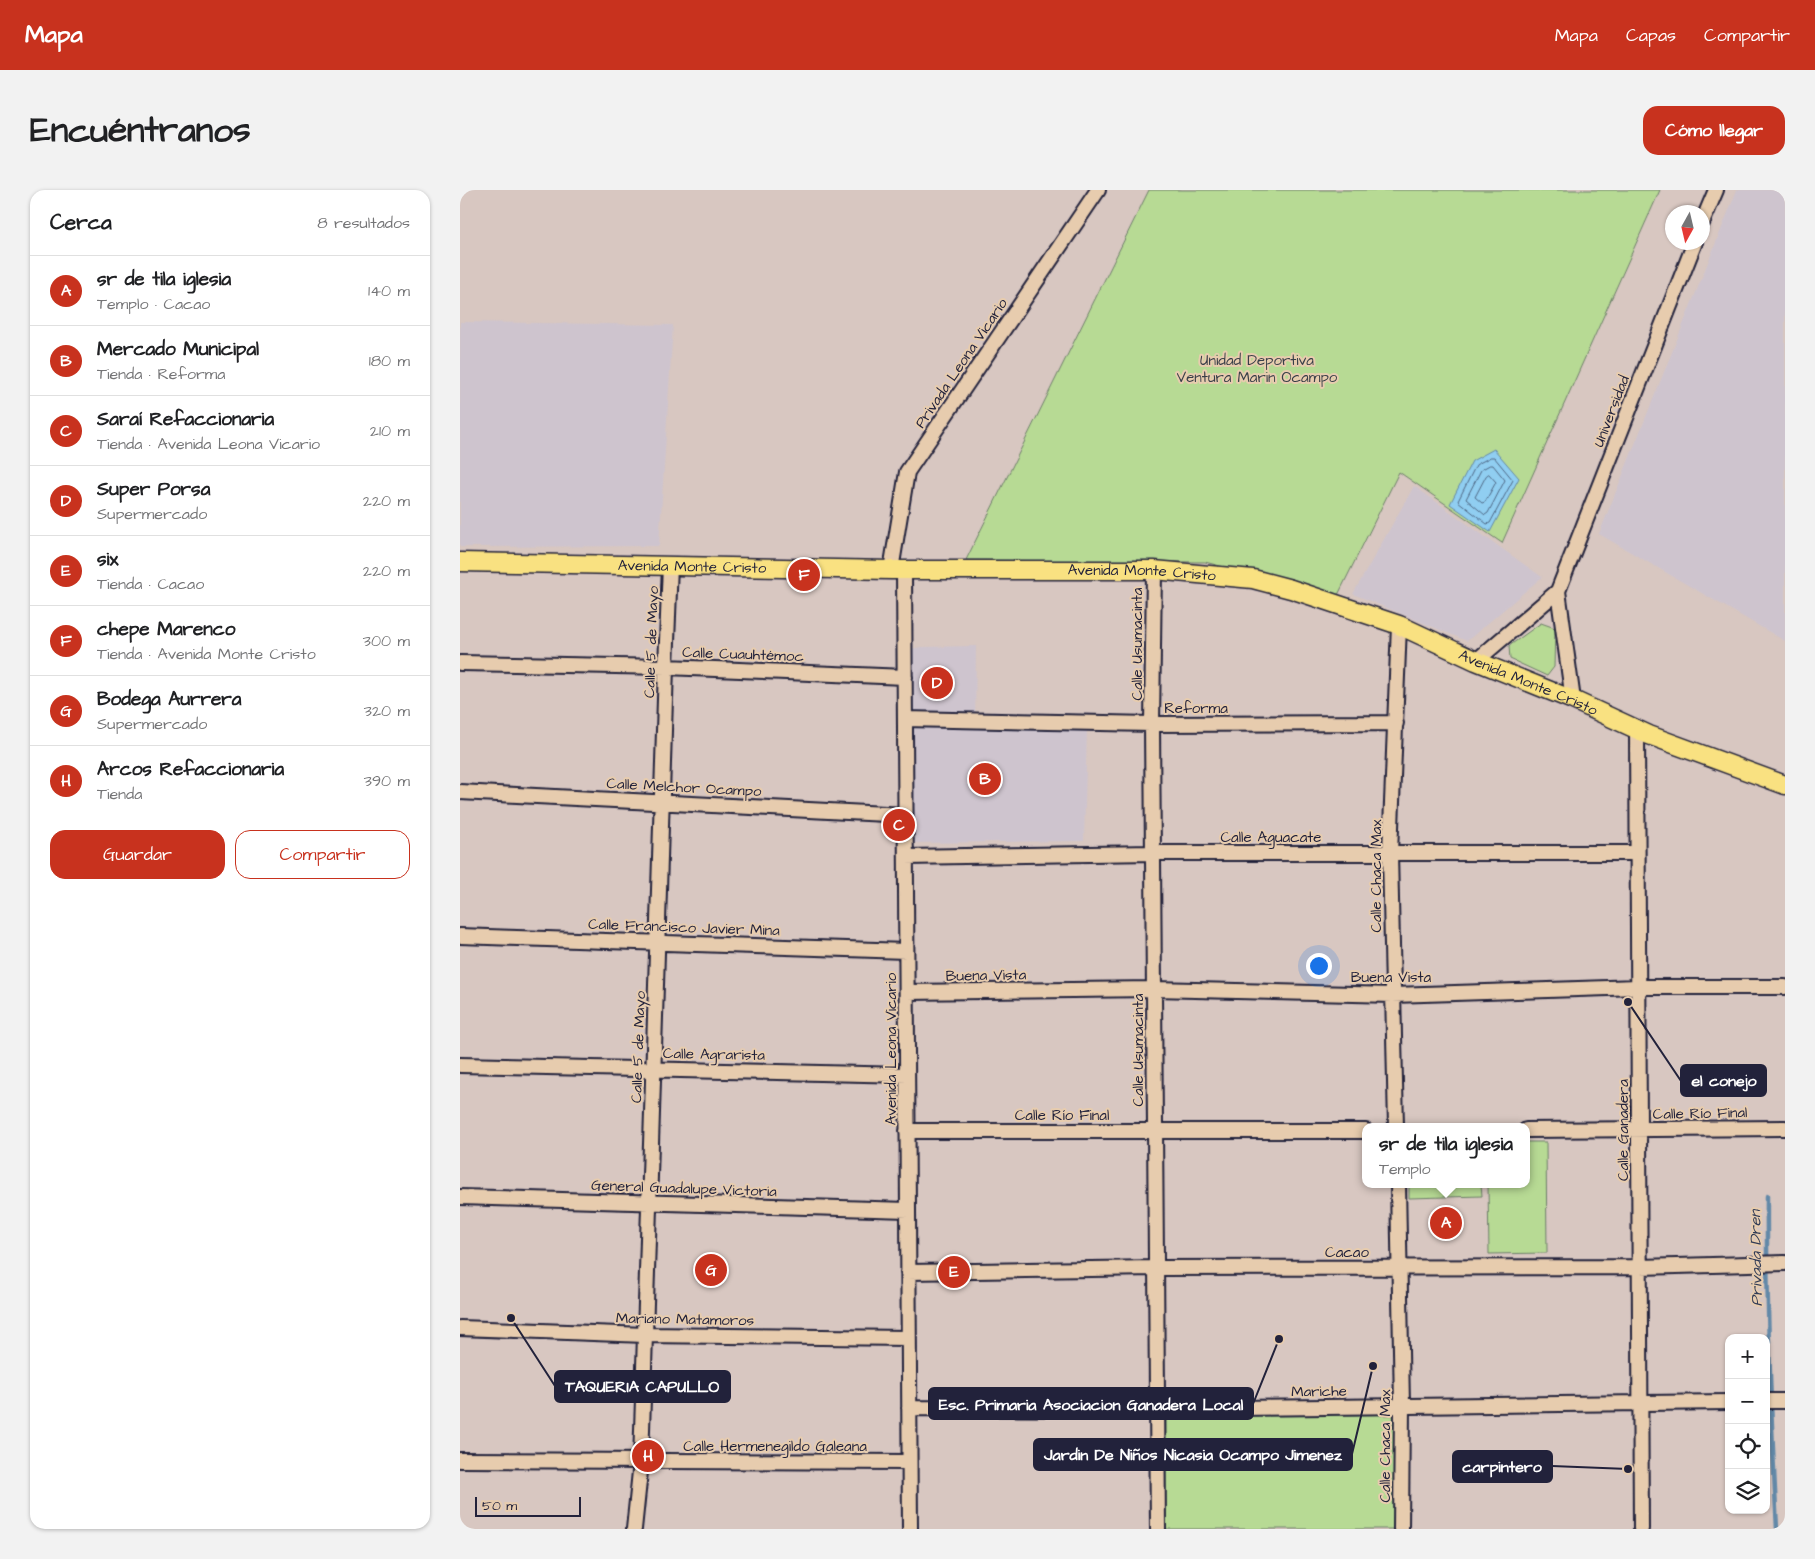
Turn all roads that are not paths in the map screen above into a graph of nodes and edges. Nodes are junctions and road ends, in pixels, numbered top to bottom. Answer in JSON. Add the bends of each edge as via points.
{"nodes":[{"id":1,"x":1098,"y":190,"type":"edge"},
{"id":2,"x":1716,"y":190,"type":"edge"},
{"id":3,"x":1710,"y":205,"type":"edge"},
{"id":4,"x":1692,"y":250,"type":"edge"},
{"id":5,"x":460,"y":562,"type":"edge"},
{"id":6,"x":670,"y":565,"type":"junction"},
{"id":7,"x":898,"y":570,"type":"junction"},
{"id":8,"x":1154,"y":570,"type":"junction"},
{"id":9,"x":1558,"y":590,"type":"junction"},
{"id":10,"x":1399,"y":625,"type":"junction"},
{"id":11,"x":1476,"y":661,"type":"junction"},
{"id":12,"x":460,"y":663,"type":"edge"},
{"id":13,"x":666,"y":667,"type":"junction"},
{"id":14,"x":904,"y":677,"type":"junction"},
{"id":15,"x":1573,"y":700,"type":"junction"},
{"id":16,"x":905,"y":719,"type":"junction"},
{"id":17,"x":1396,"y":723,"type":"junction"},
{"id":18,"x":1152,"y":724,"type":"junction"},
{"id":19,"x":1637,"y":730,"type":"junction"},
{"id":20,"x":1785,"y":785,"type":"edge"},
{"id":21,"x":460,"y":792,"type":"edge"},
{"id":22,"x":662,"y":802,"type":"junction"},
{"id":23,"x":905,"y":815,"type":"junction"},
{"id":24,"x":1153,"y":853,"type":"junction"},
{"id":25,"x":1637,"y":853,"type":"junction"},
{"id":26,"x":1390,"y":854,"type":"junction"},
{"id":27,"x":906,"y":858,"type":"junction"},
{"id":28,"x":460,"y":936,"type":"edge"},
{"id":29,"x":658,"y":942,"type":"junction"},
{"id":30,"x":906,"y":951,"type":"junction"},
{"id":31,"x":1785,"y":986,"type":"edge"},
{"id":32,"x":1638,"y":987,"type":"junction"},
{"id":33,"x":1154,"y":989,"type":"junction"},
{"id":34,"x":906,"y":992,"type":"junction"},
{"id":35,"x":1393,"y":994,"type":"junction"},
{"id":36,"x":460,"y":1065,"type":"edge"},
{"id":37,"x":654,"y":1069,"type":"junction"},
{"id":38,"x":907,"y":1075,"type":"junction"},
{"id":39,"x":1396,"y":1123,"type":"edge"},
{"id":40,"x":1785,"y":1128,"type":"edge"},
{"id":41,"x":1530,"y":1130,"type":"edge"},
{"id":42,"x":1639,"y":1130,"type":"junction"},
{"id":43,"x":907,"y":1131,"type":"junction"},
{"id":44,"x":1155,"y":1131,"type":"junction"},
{"id":45,"x":1362,"y":1131,"type":"edge"},
{"id":46,"x":1398,"y":1188,"type":"edge"},
{"id":47,"x":460,"y":1197,"type":"edge"},
{"id":48,"x":650,"y":1203,"type":"junction"},
{"id":49,"x":908,"y":1210,"type":"junction"},
{"id":50,"x":1785,"y":1263,"type":"edge"},
{"id":51,"x":1640,"y":1267,"type":"junction"},
{"id":52,"x":1156,"y":1268,"type":"junction"},
{"id":53,"x":1400,"y":1268,"type":"junction"},
{"id":54,"x":908,"y":1272,"type":"junction"},
{"id":55,"x":460,"y":1328,"type":"edge"},
{"id":56,"x":645,"y":1335,"type":"junction"},
{"id":57,"x":908,"y":1338,"type":"junction"},
{"id":58,"x":1785,"y":1400,"type":"edge"},
{"id":59,"x":1770,"y":1401,"type":"edge"},
{"id":60,"x":1725,"y":1402,"type":"edge"},
{"id":61,"x":1640,"y":1404,"type":"junction"},
{"id":62,"x":1402,"y":1406,"type":"junction"},
{"id":63,"x":909,"y":1408,"type":"junction"},
{"id":64,"x":1157,"y":1409,"type":"junction"},
{"id":65,"x":460,"y":1460,"type":"edge"},
{"id":66,"x":641,"y":1462,"type":"junction"},
{"id":67,"x":909,"y":1462,"type":"junction"},
{"id":68,"x":634,"y":1529,"type":"edge"},
{"id":69,"x":910,"y":1529,"type":"edge"},
{"id":70,"x":1158,"y":1529,"type":"edge"},
{"id":71,"x":1401,"y":1529,"type":"edge"},
{"id":72,"x":1641,"y":1529,"type":"edge"}],
"edges":[{"from":1,"to":7,"type":"street","name":"Privada Leona Vicario","via":[[907,472]]},
{"from":2,"to":3,"type":"street"},
{"from":4,"to":9,"type":"street","name":"Universidad"},
{"from":5,"to":6,"type":"main road","name":"Avenida Monte Cristo"},
{"from":6,"to":7,"type":"main road","name":"Avenida Monte Cristo"},
{"from":6,"to":13,"type":"street","name":"Calle 5 de Mayo"},
{"from":7,"to":8,"type":"main road","name":"Avenida Monte Cristo"},
{"from":7,"to":14,"type":"street","name":"Avenida Leona Vicario"},
{"from":8,"to":10,"type":"main road","name":"Avenida Monte Cristo","via":[[1253,579]]},
{"from":8,"to":18,"type":"street","name":"Calle Usumacinta"},
{"from":9,"to":11,"type":"street"},
{"from":9,"to":15,"type":"street"},
{"from":10,"to":11,"type":"main road","name":"Avenida Monte Cristo"},
{"from":10,"to":17,"type":"street","name":"Calle Chaca Max"},
{"from":11,"to":15,"type":"main road","name":"Avenida Monte Cristo"},
{"from":12,"to":13,"type":"street","name":"Calle Cuauhtémoc"},
{"from":13,"to":14,"type":"street","name":"Calle Cuauhtémoc"},
{"from":13,"to":22,"type":"street","name":"Calle 5 de Mayo"},
{"from":14,"to":16,"type":"street","name":"Avenida Leona Vicario"},
{"from":15,"to":19,"type":"main road","name":"Avenida Monte Cristo"},
{"from":16,"to":18,"type":"street","name":"Reforma"},
{"from":16,"to":23,"type":"street","name":"Avenida Leona Vicario"},
{"from":17,"to":18,"type":"street","name":"Reforma"},
{"from":17,"to":26,"type":"street","name":"Calle Chaca Max"},
{"from":18,"to":24,"type":"street","name":"Calle Usumacinta"},
{"from":19,"to":20,"type":"main road","name":"Avenida Monte Cristo"},
{"from":19,"to":25,"type":"street","name":"Calle Ganadera"},
{"from":21,"to":22,"type":"street","name":"Calle Melchor Ocampo"},
{"from":22,"to":23,"type":"street","name":"Calle Melchor Ocampo"},
{"from":22,"to":29,"type":"street","name":"Calle 5 de Mayo"},
{"from":23,"to":27,"type":"street","name":"Avenida Leona Vicario"},
{"from":24,"to":26,"type":"street","name":"Calle Aguacate"},
{"from":24,"to":27,"type":"street","name":"Calle Aguacate"},
{"from":24,"to":33,"type":"street","name":"Calle Usumacinta"},
{"from":25,"to":26,"type":"street","name":"Calle Aguacate"},
{"from":25,"to":32,"type":"street","name":"Calle Ganadera"},
{"from":26,"to":35,"type":"street","name":"Calle Chaca Max"},
{"from":27,"to":30,"type":"street","name":"Avenida Leona Vicario"},
{"from":28,"to":29,"type":"street","name":"Calle Francisco Javier Mina"},
{"from":29,"to":30,"type":"street","name":"Calle Francisco Javier Mina"},
{"from":29,"to":37,"type":"street","name":"Calle 5 de Mayo"},
{"from":30,"to":34,"type":"street","name":"Avenida Leona Vicario"},
{"from":31,"to":32,"type":"street","name":"Buena Vista"},
{"from":32,"to":35,"type":"street","name":"Buena Vista"},
{"from":32,"to":42,"type":"street","name":"Calle Ganadera"},
{"from":33,"to":34,"type":"street","name":"Buena Vista"},
{"from":33,"to":35,"type":"street","name":"Buena Vista"},
{"from":33,"to":44,"type":"street","name":"Calle Usumacinta"},
{"from":34,"to":38,"type":"street","name":"Avenida Leona Vicario"},
{"from":35,"to":39,"type":"street","name":"Calle Chaca Max"},
{"from":36,"to":37,"type":"street","name":"Calle Agrarista"},
{"from":37,"to":38,"type":"street","name":"Calle Agrarista"},
{"from":37,"to":48,"type":"street","name":"Calle 5 de Mayo"},
{"from":38,"to":43,"type":"street","name":"Avenida Leona Vicario"},
{"from":40,"to":42,"type":"street","name":"Calle Río Final"},
{"from":41,"to":42,"type":"street","name":"Calle Río Final"},
{"from":42,"to":51,"type":"street","name":"Calle Ganadera"},
{"from":43,"to":44,"type":"street","name":"Calle Río Final"},
{"from":43,"to":49,"type":"street","name":"Avenida Leona Vicario"},
{"from":44,"to":45,"type":"street","name":"Calle Río Final"},
{"from":44,"to":52,"type":"street","name":"Calle Usumacinta"},
{"from":46,"to":53,"type":"street","name":"Calle Chaca Max"},
{"from":47,"to":48,"type":"street","name":"General Guadalupe Victoria"},
{"from":48,"to":49,"type":"street","name":"General Guadalupe Victoria"},
{"from":48,"to":56,"type":"street","name":"Calle 5 de Mayo"},
{"from":49,"to":54,"type":"street","name":"Avenida Leona Vicario"},
{"from":50,"to":51,"type":"street","name":"Cacao"},
{"from":51,"to":53,"type":"street","name":"Cacao"},
{"from":51,"to":61,"type":"street","name":"Calle Ganadera"},
{"from":52,"to":53,"type":"street","name":"Cacao"},
{"from":52,"to":54,"type":"street","name":"Cacao"},
{"from":52,"to":64,"type":"street","name":"Calle Usumacinta"},
{"from":53,"to":62,"type":"street","name":"Calle Chaca Max"},
{"from":54,"to":57,"type":"street","name":"Avenida Leona Vicario"},
{"from":55,"to":56,"type":"street","name":"Mariano Matamoros"},
{"from":56,"to":57,"type":"street","name":"Mariano Matamoros"},
{"from":56,"to":66,"type":"street","name":"Calle 5 de Mayo"},
{"from":57,"to":63,"type":"street","name":"Avenida Leona Vicario"},
{"from":58,"to":59,"type":"street"},
{"from":60,"to":61,"type":"street","name":"Mariche"},
{"from":61,"to":62,"type":"street","name":"Mariche"},
{"from":61,"to":72,"type":"street","name":"Calle Ganadera"},
{"from":62,"to":64,"type":"street","name":"Mariche"},
{"from":62,"to":71,"type":"street","name":"Calle Chaca Max"},
{"from":63,"to":64,"type":"street","name":"Mariche"},
{"from":63,"to":67,"type":"street","name":"Avenida Leona Vicario"},
{"from":64,"to":70,"type":"street","name":"Calle Usumacinta"},
{"from":65,"to":66,"type":"street","name":"Calle Hermenegildo Galeana"},
{"from":66,"to":67,"type":"street","name":"Calle Hermenegildo Galeana"},
{"from":66,"to":68,"type":"street","name":"Calle 5 de Mayo"},
{"from":67,"to":69,"type":"street","name":"Avenida Leona Vicario"}]}
